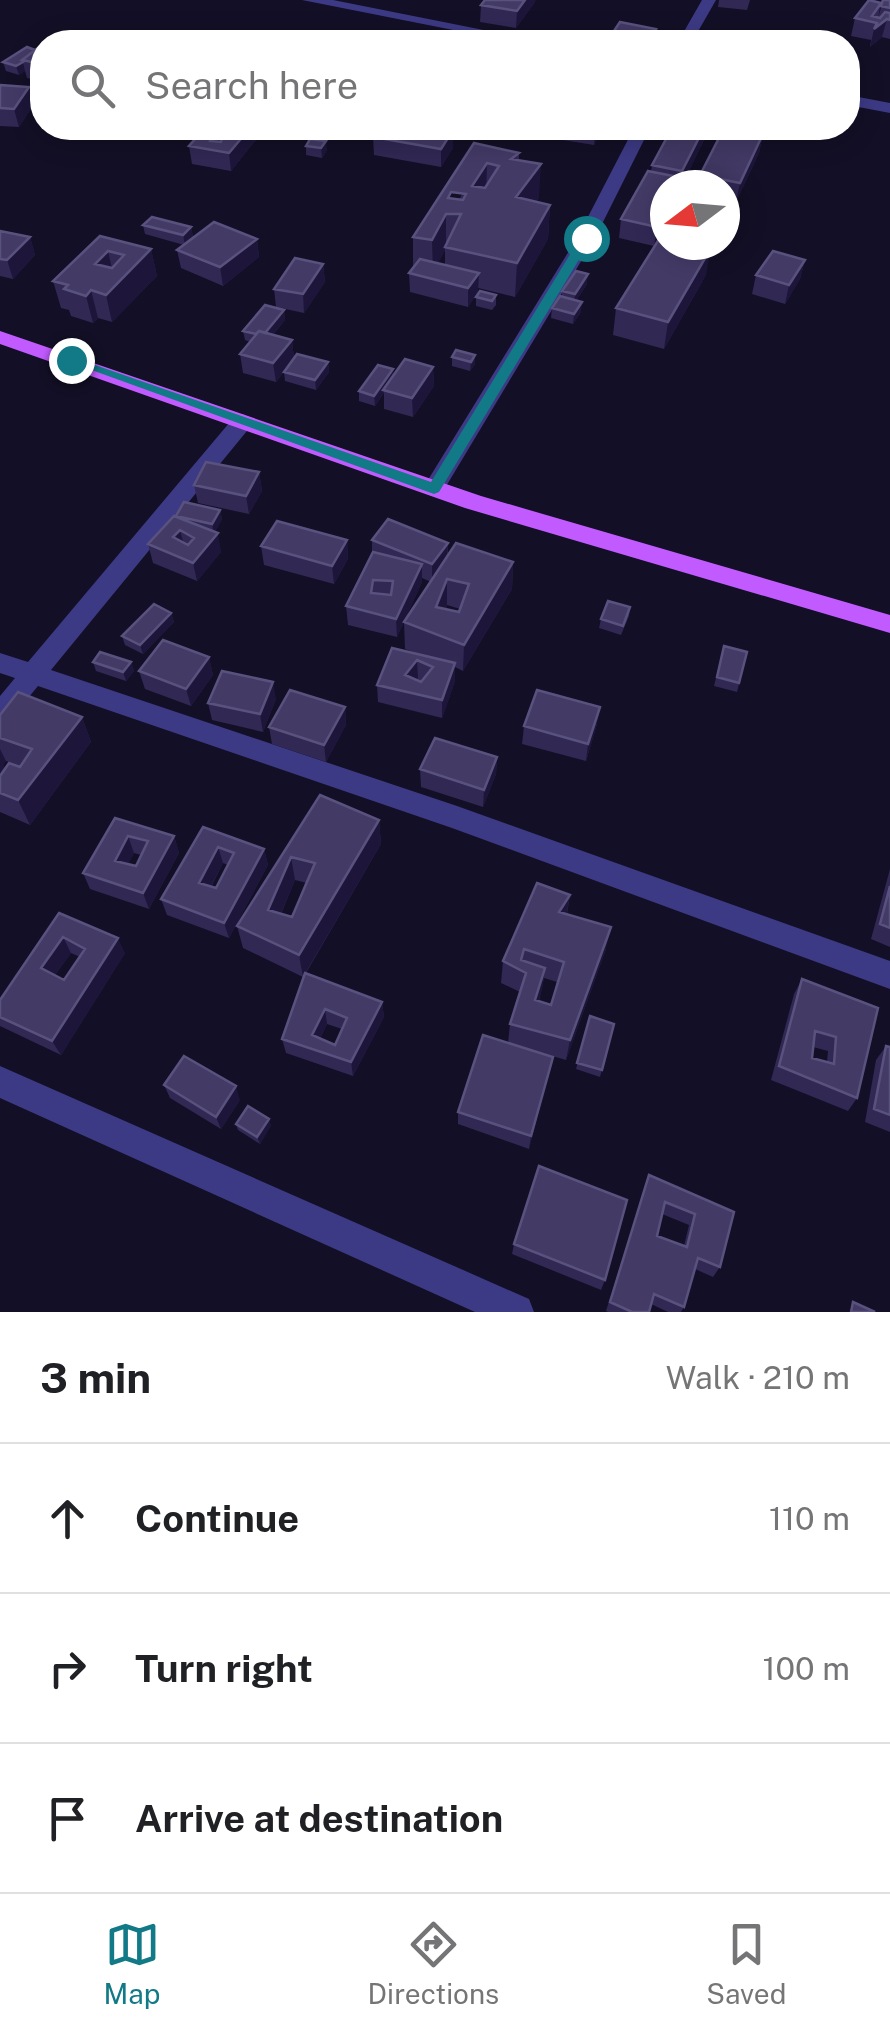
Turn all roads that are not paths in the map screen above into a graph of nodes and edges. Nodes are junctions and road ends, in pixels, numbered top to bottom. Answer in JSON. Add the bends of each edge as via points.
{"nodes":[{"id":1,"x":309,"y":0,"type":"edge"},
{"id":2,"x":709,"y":0,"type":"edge"},
{"id":3,"x":471,"y":30,"type":"edge"},
{"id":4,"x":693,"y":30,"type":"edge"},
{"id":5,"x":860,"y":102,"type":"edge"},
{"id":6,"x":890,"y":108,"type":"edge"},
{"id":7,"x":636,"y":140,"type":"edge"},
{"id":8,"x":0,"y":336,"type":"edge"},
{"id":9,"x":243,"y":421,"type":"junction"},
{"id":10,"x":434,"y":488,"type":"junction"},
{"id":11,"x":890,"y":624,"type":"edge"},
{"id":12,"x":0,"y":663,"type":"edge"},
{"id":13,"x":33,"y":676,"type":"junction"},
{"id":14,"x":0,"y":714,"type":"edge"},
{"id":15,"x":890,"y":974,"type":"edge"},
{"id":16,"x":0,"y":1082,"type":"edge"},
{"id":17,"x":516,"y":1312,"type":"edge"}],
"edges":[{"from":1,"to":3,"type":"street"},
{"from":2,"to":4,"type":"street"},
{"from":5,"to":6,"type":"street"},
{"from":7,"to":10,"type":"street","via":[[586,238]]},
{"from":8,"to":9,"type":"main road"},
{"from":9,"to":10,"type":"main road"},
{"from":9,"to":13,"type":"street"},
{"from":10,"to":11,"type":"main road"},
{"from":12,"to":13,"type":"street"},
{"from":13,"to":14,"type":"street"},
{"from":13,"to":15,"type":"street","via":[[457,818]]},
{"from":16,"to":17,"type":"street"}]}
